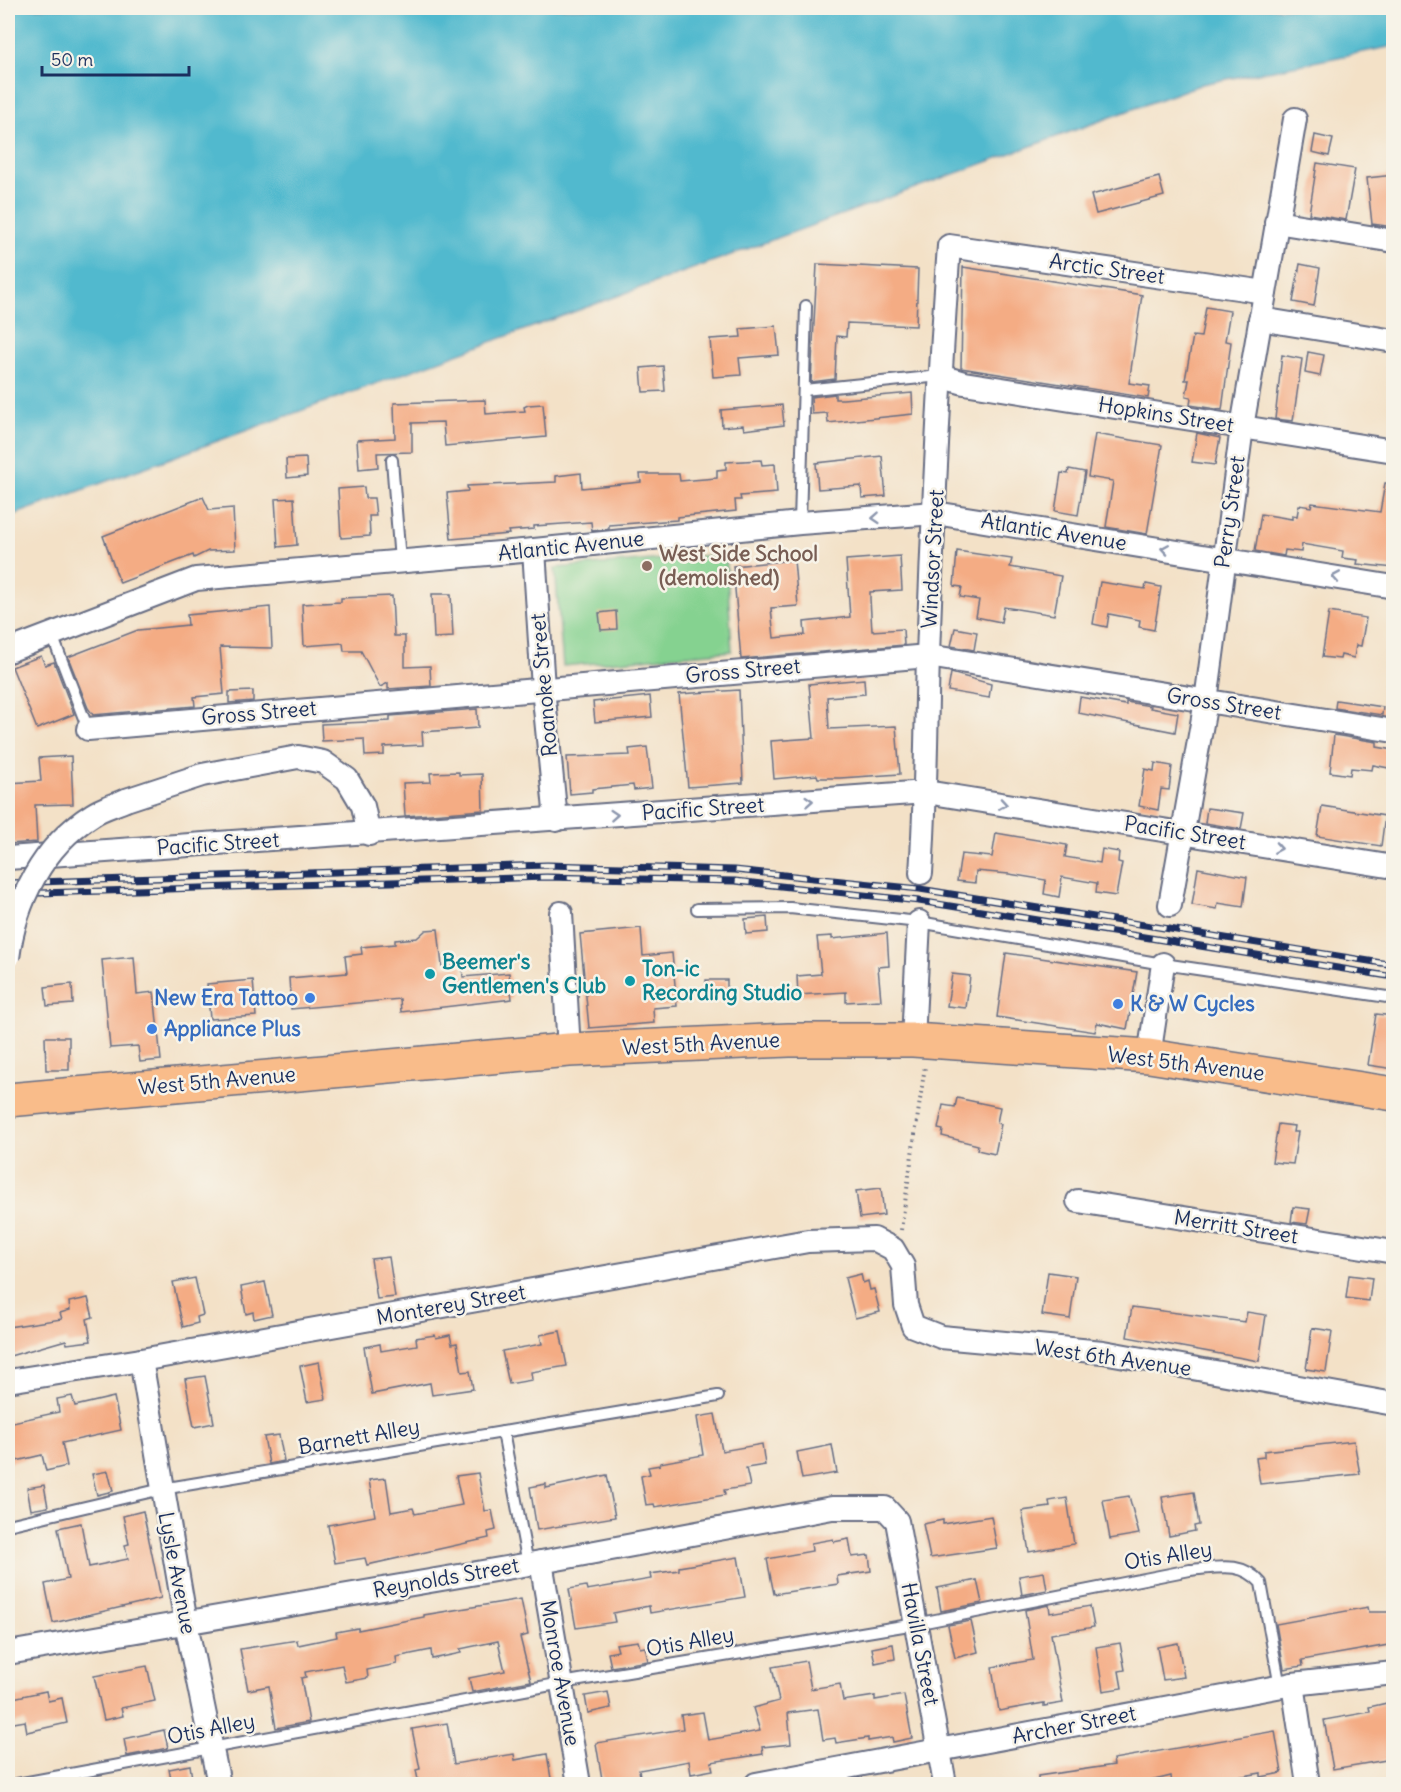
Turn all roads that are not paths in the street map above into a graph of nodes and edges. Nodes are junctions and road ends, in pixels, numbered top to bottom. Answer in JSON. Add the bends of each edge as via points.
{"nodes":[{"id":1,"x":1294,"y":119,"type":"dead end"},
{"id":2,"x":1276,"y":222,"type":"junction"},
{"id":3,"x":1394,"y":241,"type":"edge"},
{"id":4,"x":949,"y":246,"type":"joint"},
{"id":5,"x":1265,"y":292,"type":"junction"},
{"id":6,"x":806,"y":306,"type":"dead end"},
{"id":7,"x":1260,"y":319,"type":"junction"},
{"id":8,"x":1394,"y":341,"type":"edge"},
{"id":9,"x":940,"y":376,"type":"junction"},
{"id":10,"x":804,"y":390,"type":"junction"},
{"id":11,"x":1242,"y":427,"type":"junction"},
{"id":12,"x":1394,"y":452,"type":"edge"},
{"id":13,"x":392,"y":460,"type":"dead end"},
{"id":14,"x":935,"y":513,"type":"junction"},
{"id":15,"x":800,"y":523,"type":"junction"},
{"id":16,"x":534,"y":550,"type":"junction"},
{"id":17,"x":1223,"y":558,"type":"junction"},
{"id":18,"x":400,"y":561,"type":"junction"},
{"id":19,"x":1394,"y":587,"type":"edge"},
{"id":20,"x":52,"y":635,"type":"junction"},
{"id":21,"x":8,"y":651,"type":"edge"},
{"id":22,"x":928,"y":656,"type":"junction"},
{"id":23,"x":543,"y":688,"type":"junction"},
{"id":24,"x":1206,"y":701,"type":"junction"},
{"id":25,"x":88,"y":729,"type":"joint"},
{"id":26,"x":1394,"y":731,"type":"edge"},
{"id":27,"x":926,"y":792,"type":"junction"},
{"id":28,"x":556,"y":819,"type":"junction"},
{"id":29,"x":1182,"y":832,"type":"junction"},
{"id":30,"x":369,"y":834,"type":"junction"},
{"id":31,"x":8,"y":858,"type":"edge"},
{"id":32,"x":1394,"y":867,"type":"edge"},
{"id":33,"x":921,"y":873,"type":"dead end"},
{"id":34,"x":1170,"y":905,"type":"dead end"},
{"id":35,"x":697,"y":909,"type":"dead end"},
{"id":36,"x":561,"y":913,"type":"dead end"},
{"id":37,"x":919,"y":922,"type":"junction"},
{"id":38,"x":8,"y":958,"type":"edge"},
{"id":39,"x":1163,"y":964,"type":"junction"},
{"id":40,"x":1394,"y":998,"type":"edge"},
{"id":41,"x":921,"y":1040,"type":"junction"},
{"id":42,"x":568,"y":1050,"type":"junction"},
{"id":43,"x":1149,"y":1056,"type":"junction"},
{"id":44,"x":1394,"y":1094,"type":"edge"},
{"id":45,"x":8,"y":1100,"type":"edge"},
{"id":46,"x":1078,"y":1201,"type":"dead end"},
{"id":47,"x":893,"y":1249,"type":"joint"},
{"id":48,"x":1394,"y":1252,"type":"edge"},
{"id":49,"x":141,"y":1360,"type":"junction"},
{"id":50,"x":8,"y":1381,"type":"edge"},
{"id":51,"x":718,"y":1396,"type":"dead end"},
{"id":52,"x":1394,"y":1404,"type":"edge"},
{"id":53,"x":503,"y":1432,"type":"junction"},
{"id":54,"x":162,"y":1490,"type":"junction"},
{"id":55,"x":885,"y":1508,"type":"joint"},
{"id":56,"x":8,"y":1525,"type":"edge"},
{"id":57,"x":535,"y":1563,"type":"junction"},
{"id":58,"x":186,"y":1623,"type":"junction"},
{"id":59,"x":915,"y":1624,"type":"junction"},
{"id":60,"x":8,"y":1653,"type":"edge"},
{"id":61,"x":1394,"y":1673,"type":"edge"},
{"id":62,"x":562,"y":1683,"type":"junction"},
{"id":63,"x":1286,"y":1685,"type":"junction"},
{"id":64,"x":212,"y":1748,"type":"junction"},
{"id":65,"x":940,"y":1750,"type":"junction"},
{"id":66,"x":17,"y":1785,"type":"edge"},
{"id":67,"x":219,"y":1785,"type":"edge"},
{"id":68,"x":579,"y":1785,"type":"edge"},
{"id":69,"x":756,"y":1785,"type":"edge"},
{"id":70,"x":945,"y":1785,"type":"edge"},
{"id":71,"x":1308,"y":1785,"type":"edge"}],
"edges":[{"from":1,"to":2,"type":"street","name":"Perry Street"},
{"from":2,"to":3,"type":"street"},
{"from":2,"to":5,"type":"street","name":"Perry Street"},
{"from":4,"to":5,"type":"street","name":"Arctic Street"},
{"from":4,"to":9,"type":"street","name":"Windsor Street"},
{"from":5,"to":7,"type":"street","name":"Perry Street"},
{"from":6,"to":10,"type":"lane"},
{"from":7,"to":8,"type":"street"},
{"from":7,"to":11,"type":"street","name":"Perry Street"},
{"from":9,"to":10,"type":"lane"},
{"from":9,"to":11,"type":"street","name":"Hopkins Street"},
{"from":9,"to":14,"type":"street","name":"Windsor Street"},
{"from":10,"to":15,"type":"lane"},
{"from":11,"to":12,"type":"street","name":"Hopkins Street"},
{"from":11,"to":17,"type":"street","name":"Perry Street"},
{"from":13,"to":18,"type":"lane"},
{"from":14,"to":15,"type":"street","name":"Atlantic Avenue","one_way":true},
{"from":17,"to":14,"type":"street","name":"Atlantic Avenue","one_way":true},
{"from":14,"to":22,"type":"street","name":"Windsor Street"},
{"from":15,"to":16,"type":"street","name":"Atlantic Avenue"},
{"from":16,"to":18,"type":"street","name":"Atlantic Avenue"},
{"from":16,"to":23,"type":"street","name":"Roanoke Street"},
{"from":19,"to":17,"type":"street","name":"Atlantic Avenue","one_way":true},
{"from":17,"to":24,"type":"street","name":"Perry Street"},
{"from":18,"to":20,"type":"street","name":"Atlantic Avenue","via":[[196,579]]},
{"from":20,"to":21,"type":"street","name":"Atlantic Avenue"},
{"from":20,"to":25,"type":"lane"},
{"from":22,"to":23,"type":"street","name":"Gross Street"},
{"from":22,"to":24,"type":"street","name":"Gross Street"},
{"from":22,"to":27,"type":"street","name":"Windsor Street"},
{"from":23,"to":25,"type":"street","name":"Gross Street"},
{"from":23,"to":28,"type":"street","name":"Roanoke Street"},
{"from":24,"to":26,"type":"street","name":"Gross Street"},
{"from":24,"to":29,"type":"street","name":"Perry Street"},
{"from":28,"to":27,"type":"street","name":"Pacific Street","one_way":true},
{"from":27,"to":29,"type":"street","name":"Pacific Street","one_way":true},
{"from":27,"to":33,"type":"street","name":"Windsor Street"},
{"from":28,"to":30,"type":"street","name":"Pacific Street"},
{"from":29,"to":32,"type":"street","name":"Pacific Street","one_way":true},
{"from":29,"to":34,"type":"street","name":"Perry Street"},
{"from":30,"to":31,"type":"street","name":"Pacific Street"},
{"from":30,"to":38,"type":"street","bridge":true,"via":[[363,806],[347,778],[323,762],[298,757],[202,775],[126,800],[94,814],[53,848],[20,905]]},
{"from":35,"to":37,"type":"lane","via":[[790,908]]},
{"from":36,"to":42,"type":"street"},
{"from":37,"to":39,"type":"lane"},
{"from":37,"to":41,"type":"street"},
{"from":39,"to":40,"type":"lane"},
{"from":39,"to":43,"type":"street"},
{"from":41,"to":42,"type":"main road","name":"West 5th Avenue","via":[[789,1040]]},
{"from":41,"to":43,"type":"main road","name":"West 5th Avenue"},
{"from":42,"to":45,"type":"main road","name":"West 5th Avenue"},
{"from":43,"to":44,"type":"main road","name":"West 5th Avenue"},
{"from":46,"to":48,"type":"street","name":"Merritt Street"},
{"from":47,"to":49,"type":"street","name":"Monterey Street","via":[[874,1239],[808,1241]]},
{"from":47,"to":52,"type":"street","name":"West 6th Avenue","via":[[903,1266],[906,1305],[913,1326],[941,1337],[1103,1352]]},
{"from":49,"to":50,"type":"street","name":"Monterey Street"},
{"from":49,"to":54,"type":"street","name":"Lysle Avenue"},
{"from":51,"to":53,"type":"lane","name":"Barnett Alley"},
{"from":53,"to":54,"type":"lane","name":"Barnett Alley"},
{"from":53,"to":57,"type":"lane","name":"Monroe Avenue"},
{"from":54,"to":56,"type":"lane","name":"Barnett Alley"},
{"from":54,"to":58,"type":"street","name":"Lysle Avenue"},
{"from":55,"to":57,"type":"street","name":"Reynolds Street","via":[[832,1508]]},
{"from":55,"to":59,"type":"street","name":"Havilla Street","via":[[897,1521]]},
{"from":57,"to":58,"type":"street","name":"Reynolds Street"},
{"from":57,"to":62,"type":"street","name":"Monroe Avenue"},
{"from":58,"to":60,"type":"street","name":"Reynolds Street"},
{"from":58,"to":64,"type":"street","name":"Lysle Avenue"},
{"from":59,"to":62,"type":"lane","name":"Otis Alley"},
{"from":59,"to":63,"type":"lane","name":"Otis Alley","via":[[1190,1570],[1239,1567],[1261,1583]]},
{"from":59,"to":65,"type":"street","name":"Havilla Street"},
{"from":61,"to":63,"type":"street","name":"Archer Street"},
{"from":62,"to":64,"type":"lane","name":"Otis Alley"},
{"from":62,"to":68,"type":"street","name":"Monroe Avenue"},
{"from":63,"to":65,"type":"street","name":"Archer Street"},
{"from":63,"to":71,"type":"street"},
{"from":64,"to":66,"type":"lane","name":"Otis Alley"},
{"from":64,"to":67,"type":"street","name":"Lysle Avenue"},
{"from":65,"to":69,"type":"street","name":"Archer Street"},
{"from":65,"to":70,"type":"street","name":"Havilla Street"}]}
